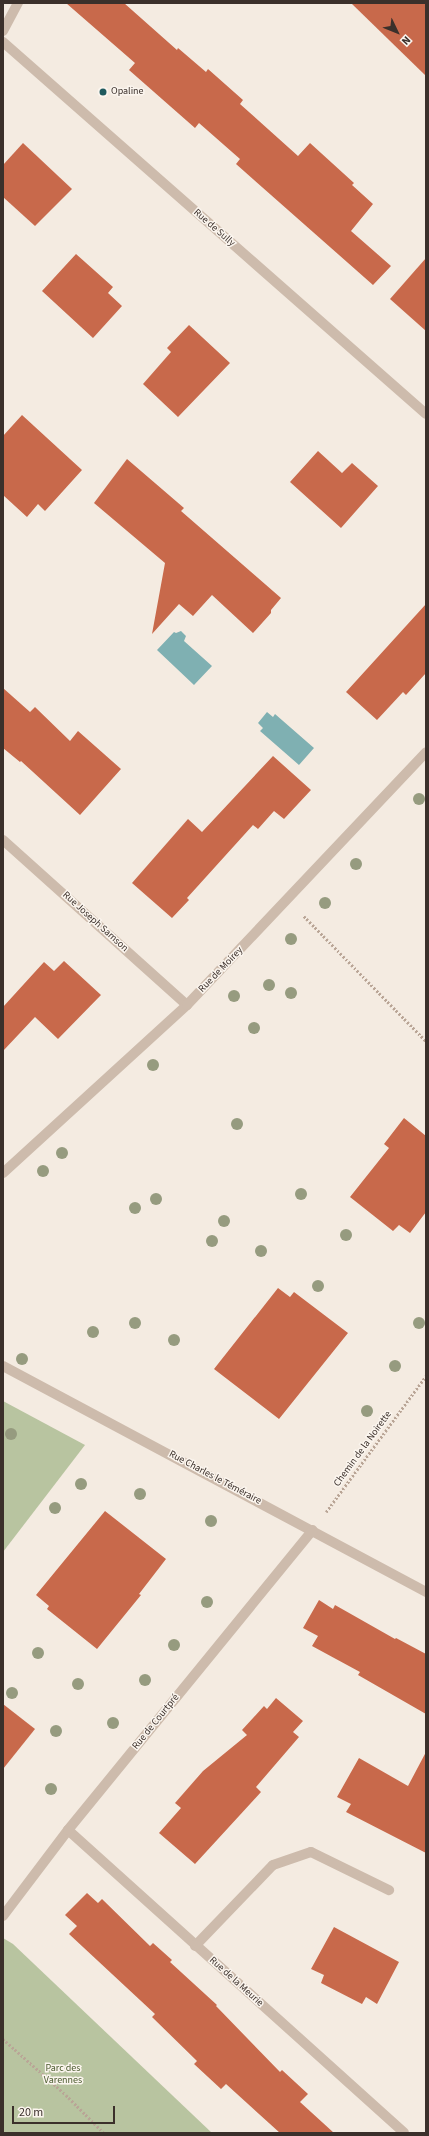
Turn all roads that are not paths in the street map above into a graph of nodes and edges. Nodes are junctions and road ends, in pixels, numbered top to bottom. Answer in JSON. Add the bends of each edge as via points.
{"nodes":[{"id":1,"x":18,"y":3,"type":"edge"},
{"id":2,"x":3,"y":31,"type":"edge"},
{"id":3,"x":3,"y":42,"type":"edge"},
{"id":4,"x":426,"y":414,"type":"edge"},
{"id":5,"x":426,"y":752,"type":"edge"},
{"id":6,"x":3,"y":840,"type":"edge"},
{"id":7,"x":187,"y":1005,"type":"junction"},
{"id":8,"x":3,"y":1174,"type":"edge"},
{"id":9,"x":3,"y":1366,"type":"edge"},
{"id":10,"x":313,"y":1530,"type":"junction"},
{"id":11,"x":426,"y":1592,"type":"edge"},
{"id":12,"x":68,"y":1830,"type":"junction"},
{"id":13,"x":389,"y":1890,"type":"dead end"},
{"id":14,"x":3,"y":1916,"type":"edge"},
{"id":15,"x":195,"y":1946,"type":"junction"},
{"id":16,"x":404,"y":2133,"type":"edge"}],
"edges":[{"from":1,"to":2,"type":"street"},
{"from":3,"to":4,"type":"street","name":"Rue de Sully"},
{"from":5,"to":7,"type":"street","name":"Rue de Moirey"},
{"from":6,"to":7,"type":"street","name":"Rue Joseph Samson"},
{"from":7,"to":8,"type":"street","name":"Rue de Moirey"},
{"from":9,"to":10,"type":"street","name":"Rue Charles le Téméraire"},
{"from":10,"to":11,"type":"street","name":"Rue Charles le Téméraire"},
{"from":10,"to":12,"type":"street","name":"Rue de Courtpré"},
{"from":12,"to":14,"type":"street","name":"Rue de Courtpré"},
{"from":12,"to":15,"type":"street","name":"Rue de la Meurie"},
{"from":13,"to":15,"type":"street","via":[[311,1852],[273,1864]]},
{"from":15,"to":16,"type":"street","name":"Rue de la Meurie"}]}
